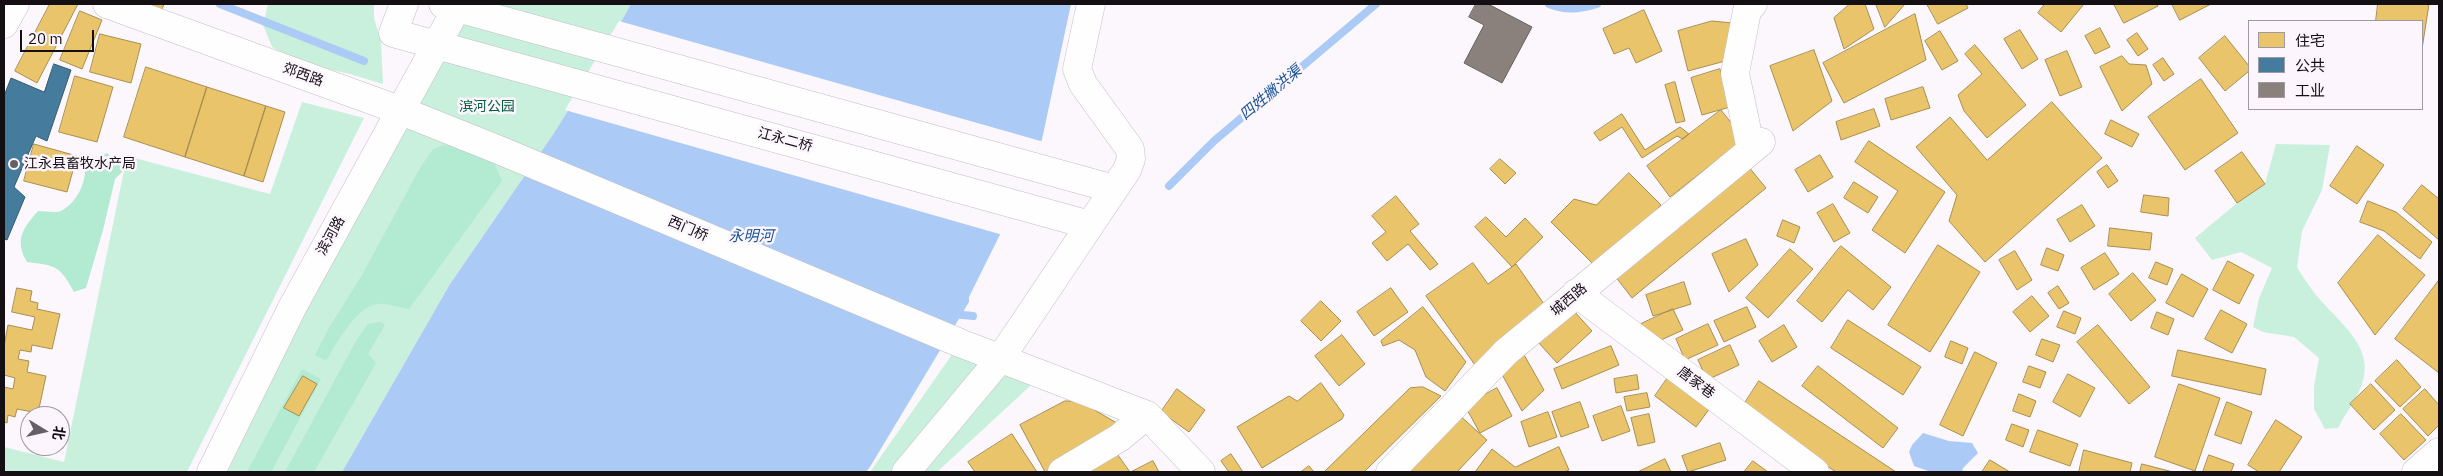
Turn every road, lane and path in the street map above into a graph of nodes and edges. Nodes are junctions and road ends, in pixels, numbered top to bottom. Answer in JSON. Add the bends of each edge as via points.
{"nodes":[{"id":1,"x":15,"y":4,"type":"edge"},
{"id":2,"x":107,"y":4,"type":"edge"},
{"id":3,"x":404,"y":4,"type":"edge"},
{"id":4,"x":1091,"y":4,"type":"edge"},
{"id":5,"x":1753,"y":4,"type":"edge"},
{"id":6,"x":453,"y":5,"type":"edge"},
{"id":7,"x":4,"y":24,"type":"edge"},
{"id":8,"x":436,"y":44,"type":"junction"},
{"id":9,"x":399,"y":110,"type":"junction"},
{"id":10,"x":499,"y":150,"type":"joint"},
{"id":11,"x":1114,"y":189,"type":"junction"},
{"id":12,"x":1090,"y":224,"type":"junction"},
{"id":13,"x":1576,"y":293,"type":"junction"},
{"id":14,"x":1000,"y":359,"type":"junction"},
{"id":15,"x":1148,"y":416,"type":"junction"},
{"id":16,"x":2439,"y":452,"type":"edge"},
{"id":17,"x":211,"y":472,"type":"edge"},
{"id":18,"x":906,"y":472,"type":"edge"},
{"id":19,"x":1062,"y":472,"type":"edge"},
{"id":20,"x":1201,"y":472,"type":"edge"},
{"id":21,"x":1390,"y":472,"type":"edge"},
{"id":22,"x":1815,"y":472,"type":"edge"},
{"id":23,"x":2416,"y":472,"type":"edge"}],
"edges":[{"from":1,"to":7,"type":"street"},
{"from":2,"to":9,"type":"street","name":"郊西路"},
{"from":3,"to":8,"type":"street","name":"江永二桥","via":[[393,33]]},
{"from":4,"to":11,"type":"street","via":[[1077,69],[1083,84],[1130,149],[1127,170]]},
{"from":5,"to":13,"type":"street","name":"城西路","via":[[1747,11],[1736,73],[1756,146]]},
{"from":6,"to":8,"type":"street","name":"滨河路"},
{"from":6,"to":11,"type":"street"},
{"from":8,"to":9,"type":"street","name":"滨河路"},
{"from":8,"to":12,"type":"street","name":"江永二桥"},
{"from":9,"to":10,"type":"street","name":"郊西路"},
{"from":9,"to":17,"type":"street","name":"滨河路","via":[[293,306]]},
{"from":10,"to":14,"type":"street","name":"西门桥"},
{"from":11,"to":12,"type":"street"},
{"from":12,"to":14,"type":"street"},
{"from":13,"to":21,"type":"street","name":"城西路","via":[[1506,352]]},
{"from":13,"to":22,"type":"street","name":"唐家巷"},
{"from":14,"to":15,"type":"street","name":"西门桥"},
{"from":14,"to":18,"type":"street"},
{"from":15,"to":19,"type":"street","via":[[1119,438]]},
{"from":15,"to":20,"type":"street"},
{"from":16,"to":23,"type":"street"}]}
